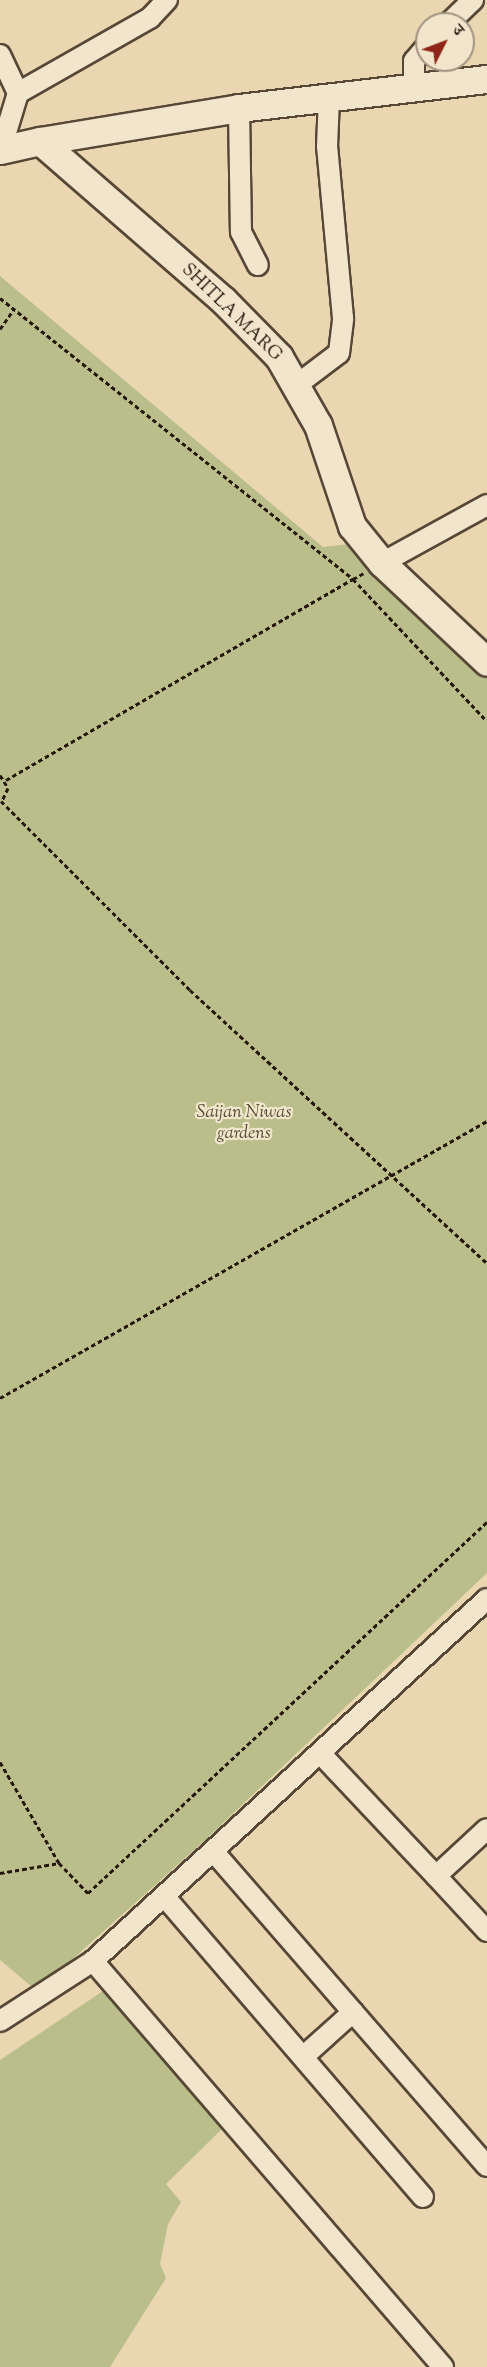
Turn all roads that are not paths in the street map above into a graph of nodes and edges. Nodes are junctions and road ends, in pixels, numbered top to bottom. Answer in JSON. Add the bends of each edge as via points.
{"nodes":[{"id":1,"x":167,"y":0,"type":"edge"},
{"id":2,"x":473,"y":0,"type":"edge"},
{"id":3,"x":460,"y":12,"type":"edge"},
{"id":4,"x":0,"y":55,"type":"edge"},
{"id":5,"x":415,"y":61,"type":"edge"},
{"id":6,"x":487,"y":79,"type":"edge"},
{"id":7,"x":414,"y":88,"type":"junction"},
{"id":8,"x":18,"y":93,"type":"junction"},
{"id":9,"x":329,"y":98,"type":"junction"},
{"id":10,"x":239,"y":108,"type":"junction"},
{"id":11,"x":40,"y":141,"type":"junction"},
{"id":12,"x":1,"y":149,"type":"edge"},
{"id":13,"x":258,"y":265,"type":"dead end"},
{"id":14,"x":298,"y":384,"type":"junction"},
{"id":15,"x":487,"y":505,"type":"edge"},
{"id":16,"x":382,"y":563,"type":"junction"},
{"id":17,"x":487,"y":662,"type":"edge"},
{"id":18,"x":487,"y":1599,"type":"edge"},
{"id":19,"x":320,"y":1753,"type":"junction"},
{"id":20,"x":487,"y":1829,"type":"edge"},
{"id":21,"x":213,"y":1851,"type":"junction"},
{"id":22,"x":436,"y":1876,"type":"junction"},
{"id":23,"x":164,"y":1896,"type":"junction"},
{"id":24,"x":487,"y":1931,"type":"edge"},
{"id":25,"x":93,"y":1961,"type":"junction"},
{"id":26,"x":353,"y":2012,"type":"junction"},
{"id":27,"x":0,"y":2021,"type":"edge"},
{"id":28,"x":304,"y":2056,"type":"junction"},
{"id":29,"x":487,"y":2166,"type":"edge"},
{"id":30,"x":423,"y":2197,"type":"dead end"},
{"id":31,"x":443,"y":2367,"type":"edge"}],
"edges":[{"from":1,"to":8,"type":"street","via":[[150,18]]},
{"from":2,"to":3,"type":"street"},
{"from":4,"to":8,"type":"street"},
{"from":5,"to":7,"type":"street"},
{"from":6,"to":7,"type":"main road"},
{"from":7,"to":9,"type":"main road"},
{"from":8,"to":12,"type":"street"},
{"from":9,"to":10,"type":"main road"},
{"from":9,"to":14,"type":"street","via":[[327,147],[343,318],[339,353]]},
{"from":10,"to":11,"type":"main road"},
{"from":10,"to":13,"type":"street","via":[[241,232]]},
{"from":11,"to":12,"type":"main road"},
{"from":11,"to":14,"type":"main road","name":"SHITLA MARG","via":[[222,300],[279,357]]},
{"from":14,"to":16,"type":"main road","name":"SHITLA MARG","via":[[352,526]]},
{"from":15,"to":16,"type":"street"},
{"from":16,"to":17,"type":"main road","name":"SHITLA MARG"},
{"from":18,"to":19,"type":"street"},
{"from":19,"to":21,"type":"street"},
{"from":19,"to":22,"type":"street"},
{"from":20,"to":22,"type":"street"},
{"from":21,"to":23,"type":"street"},
{"from":21,"to":26,"type":"street"},
{"from":22,"to":24,"type":"street"},
{"from":23,"to":25,"type":"street"},
{"from":23,"to":28,"type":"street"},
{"from":25,"to":27,"type":"street"},
{"from":25,"to":31,"type":"street"},
{"from":26,"to":28,"type":"street"},
{"from":26,"to":29,"type":"street"},
{"from":28,"to":30,"type":"street"}]}
